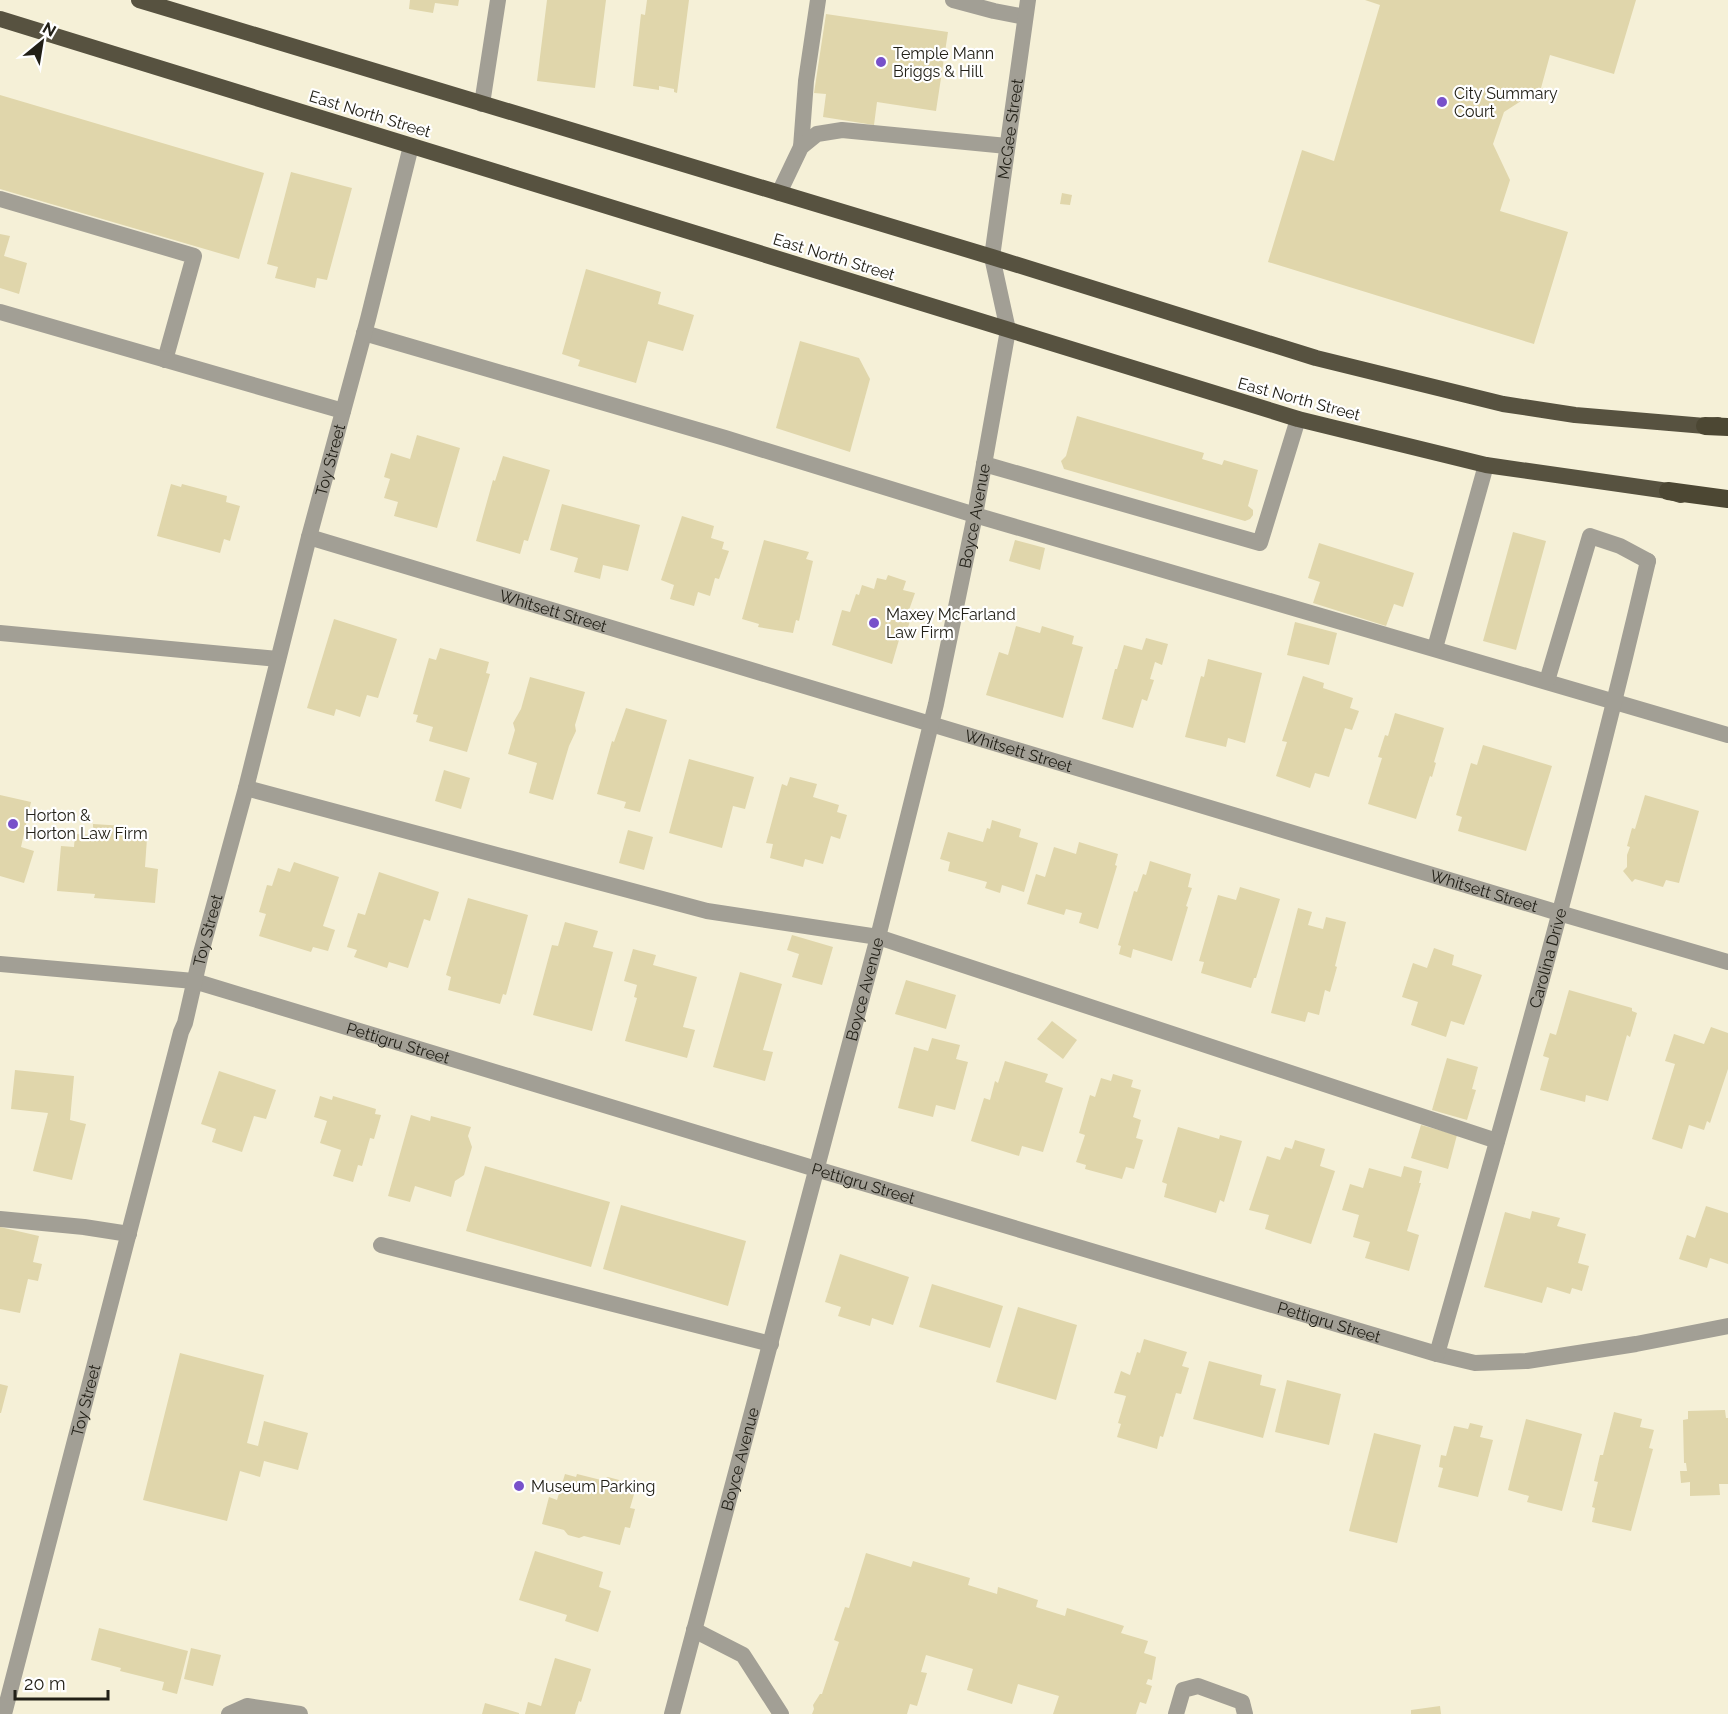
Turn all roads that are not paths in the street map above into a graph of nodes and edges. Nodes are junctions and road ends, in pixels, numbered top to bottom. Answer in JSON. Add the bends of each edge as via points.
{"nodes":[{"id":1,"x":139,"y":0,"type":"edge"},
{"id":2,"x":498,"y":0,"type":"edge"},
{"id":3,"x":818,"y":0,"type":"edge"},
{"id":4,"x":953,"y":0,"type":"edge"},
{"id":5,"x":1028,"y":0,"type":"edge"},
{"id":6,"x":1026,"y":17,"type":"junction"},
{"id":7,"x":0,"y":19,"type":"edge"},
{"id":8,"x":482,"y":104,"type":"junction"},
{"id":9,"x":411,"y":146,"type":"junction"},
{"id":10,"x":1007,"y":146,"type":"junction"},
{"id":11,"x":801,"y":147,"type":"junction"},
{"id":12,"x":780,"y":193,"type":"junction"},
{"id":13,"x":0,"y":199,"type":"edge"},
{"id":14,"x":992,"y":257,"type":"junction"},
{"id":15,"x":0,"y":312,"type":"edge"},
{"id":16,"x":1008,"y":330,"type":"junction"},
{"id":17,"x":364,"y":333,"type":"junction"},
{"id":18,"x":165,"y":360,"type":"junction"},
{"id":19,"x":343,"y":411,"type":"junction"},
{"id":20,"x":1298,"y":419,"type":"junction"},
{"id":21,"x":1728,"y":425,"type":"edge"},
{"id":22,"x":1705,"y":426,"type":"joint"},
{"id":23,"x":984,"y":464,"type":"junction"},
{"id":24,"x":1486,"y":465,"type":"junction"},
{"id":25,"x":1668,"y":491,"type":"junction"},
{"id":26,"x":1728,"y":499,"type":"edge"},
{"id":27,"x":1728,"y":508,"type":"edge"},
{"id":28,"x":975,"y":514,"type":"junction"},
{"id":29,"x":309,"y":537,"type":"junction"},
{"id":30,"x":0,"y":633,"type":"edge"},
{"id":31,"x":1435,"y":648,"type":"junction"},
{"id":32,"x":278,"y":659,"type":"junction"},
{"id":33,"x":1547,"y":681,"type":"junction"},
{"id":34,"x":1616,"y":701,"type":"junction"},
{"id":35,"x":932,"y":724,"type":"junction"},
{"id":36,"x":1728,"y":735,"type":"edge"},
{"id":37,"x":246,"y":788,"type":"junction"},
{"id":38,"x":1559,"y":913,"type":"junction"},
{"id":39,"x":878,"y":937,"type":"junction"},
{"id":40,"x":1728,"y":962,"type":"edge"},
{"id":41,"x":0,"y":964,"type":"edge"},
{"id":42,"x":194,"y":981,"type":"junction"},
{"id":43,"x":1497,"y":1141,"type":"junction"},
{"id":44,"x":816,"y":1169,"type":"junction"},
{"id":45,"x":0,"y":1219,"type":"edge"},
{"id":46,"x":129,"y":1234,"type":"junction"},
{"id":47,"x":381,"y":1245,"type":"dead end"},
{"id":48,"x":1728,"y":1326,"type":"edge"},
{"id":49,"x":771,"y":1344,"type":"junction"},
{"id":50,"x":1437,"y":1354,"type":"junction"},
{"id":51,"x":694,"y":1630,"type":"junction"},
{"id":52,"x":3,"y":1707,"type":"edge"},
{"id":53,"x":229,"y":1714,"type":"edge"},
{"id":54,"x":300,"y":1714,"type":"edge"},
{"id":55,"x":672,"y":1714,"type":"edge"},
{"id":56,"x":781,"y":1714,"type":"edge"},
{"id":57,"x":1176,"y":1714,"type":"edge"},
{"id":58,"x":1245,"y":1714,"type":"edge"}],
"edges":[{"from":1,"to":8,"type":"highway"},
{"from":2,"to":8,"type":"street"},
{"from":3,"to":11,"type":"street"},
{"from":4,"to":6,"type":"street"},
{"from":5,"to":6,"type":"street","name":"McGee Street"},
{"from":6,"to":10,"type":"street","name":"McGee Street"},
{"from":7,"to":9,"type":"highway","name":"East North Street"},
{"from":8,"to":12,"type":"highway"},
{"from":9,"to":16,"type":"highway","name":"East North Street"},
{"from":9,"to":17,"type":"street","name":"Toy Street"},
{"from":10,"to":11,"type":"street","via":[[842,130],[817,134]]},
{"from":10,"to":14,"type":"street","name":"McGee Street"},
{"from":11,"to":12,"type":"street"},
{"from":12,"to":14,"type":"highway"},
{"from":13,"to":18,"type":"street","via":[[194,256]]},
{"from":14,"to":16,"type":"street","name":"Boyce Avenue"},
{"from":14,"to":22,"type":"highway","via":[[1316,358],[1503,404],[1575,415]]},
{"from":15,"to":18,"type":"street"},
{"from":16,"to":20,"type":"highway","name":"East North Street"},
{"from":16,"to":23,"type":"street","name":"Boyce Avenue"},
{"from":17,"to":19,"type":"street","name":"Toy Street"},
{"from":17,"to":28,"type":"street"},
{"from":18,"to":19,"type":"street"},
{"from":19,"to":29,"type":"street","name":"Toy Street"},
{"from":20,"to":23,"type":"street","via":[[1260,543]]},
{"from":20,"to":24,"type":"highway","name":"East North Street"},
{"from":21,"to":22,"type":"highway"},
{"from":23,"to":28,"type":"street","name":"Boyce Avenue"},
{"from":24,"to":25,"type":"highway","name":"East North Street"},
{"from":24,"to":31,"type":"street"},
{"from":25,"to":26,"type":"highway"},
{"from":25,"to":27,"type":"highway","name":"East North Street"},
{"from":28,"to":31,"type":"street"},
{"from":28,"to":35,"type":"street","name":"Boyce Avenue"},
{"from":29,"to":32,"type":"street","name":"Toy Street"},
{"from":29,"to":35,"type":"street","name":"Whitsett Street"},
{"from":30,"to":32,"type":"street"},
{"from":31,"to":33,"type":"street"},
{"from":32,"to":37,"type":"street","name":"Toy Street"},
{"from":33,"to":34,"type":"street"},
{"from":33,"to":34,"type":"street","name":"Carolina Drive","via":[[1590,536],[1648,561]]},
{"from":34,"to":36,"type":"street"},
{"from":34,"to":38,"type":"street","name":"Carolina Drive"},
{"from":35,"to":38,"type":"street","name":"Whitsett Street"},
{"from":35,"to":39,"type":"street","name":"Boyce Avenue"},
{"from":37,"to":39,"type":"street","via":[[707,911]]},
{"from":37,"to":42,"type":"street","name":"Toy Street"},
{"from":38,"to":40,"type":"street","name":"Whitsett Street"},
{"from":38,"to":43,"type":"street","name":"Carolina Drive"},
{"from":39,"to":43,"type":"street"},
{"from":39,"to":44,"type":"street","name":"Boyce Avenue"},
{"from":41,"to":42,"type":"street","name":"Pettigru Street"},
{"from":42,"to":44,"type":"street","name":"Pettigru Street"},
{"from":42,"to":46,"type":"street","name":"Toy Street"},
{"from":43,"to":50,"type":"street","name":"Carolina Drive"},
{"from":44,"to":49,"type":"street","name":"Boyce Avenue"},
{"from":44,"to":50,"type":"street","name":"Pettigru Street"},
{"from":45,"to":46,"type":"street"},
{"from":46,"to":52,"type":"street","name":"Toy Street"},
{"from":47,"to":49,"type":"street"},
{"from":48,"to":50,"type":"street","name":"Pettigru Street","via":[[1527,1361],[1475,1363]]},
{"from":49,"to":51,"type":"street","name":"Boyce Avenue"},
{"from":51,"to":55,"type":"street","name":"Boyce Avenue"},
{"from":51,"to":56,"type":"street","via":[[743,1655]]},
{"from":53,"to":54,"type":"street","via":[[247,1706]]},
{"from":57,"to":58,"type":"street","via":[[1184,1690],[1198,1686],[1242,1702]]}]}
